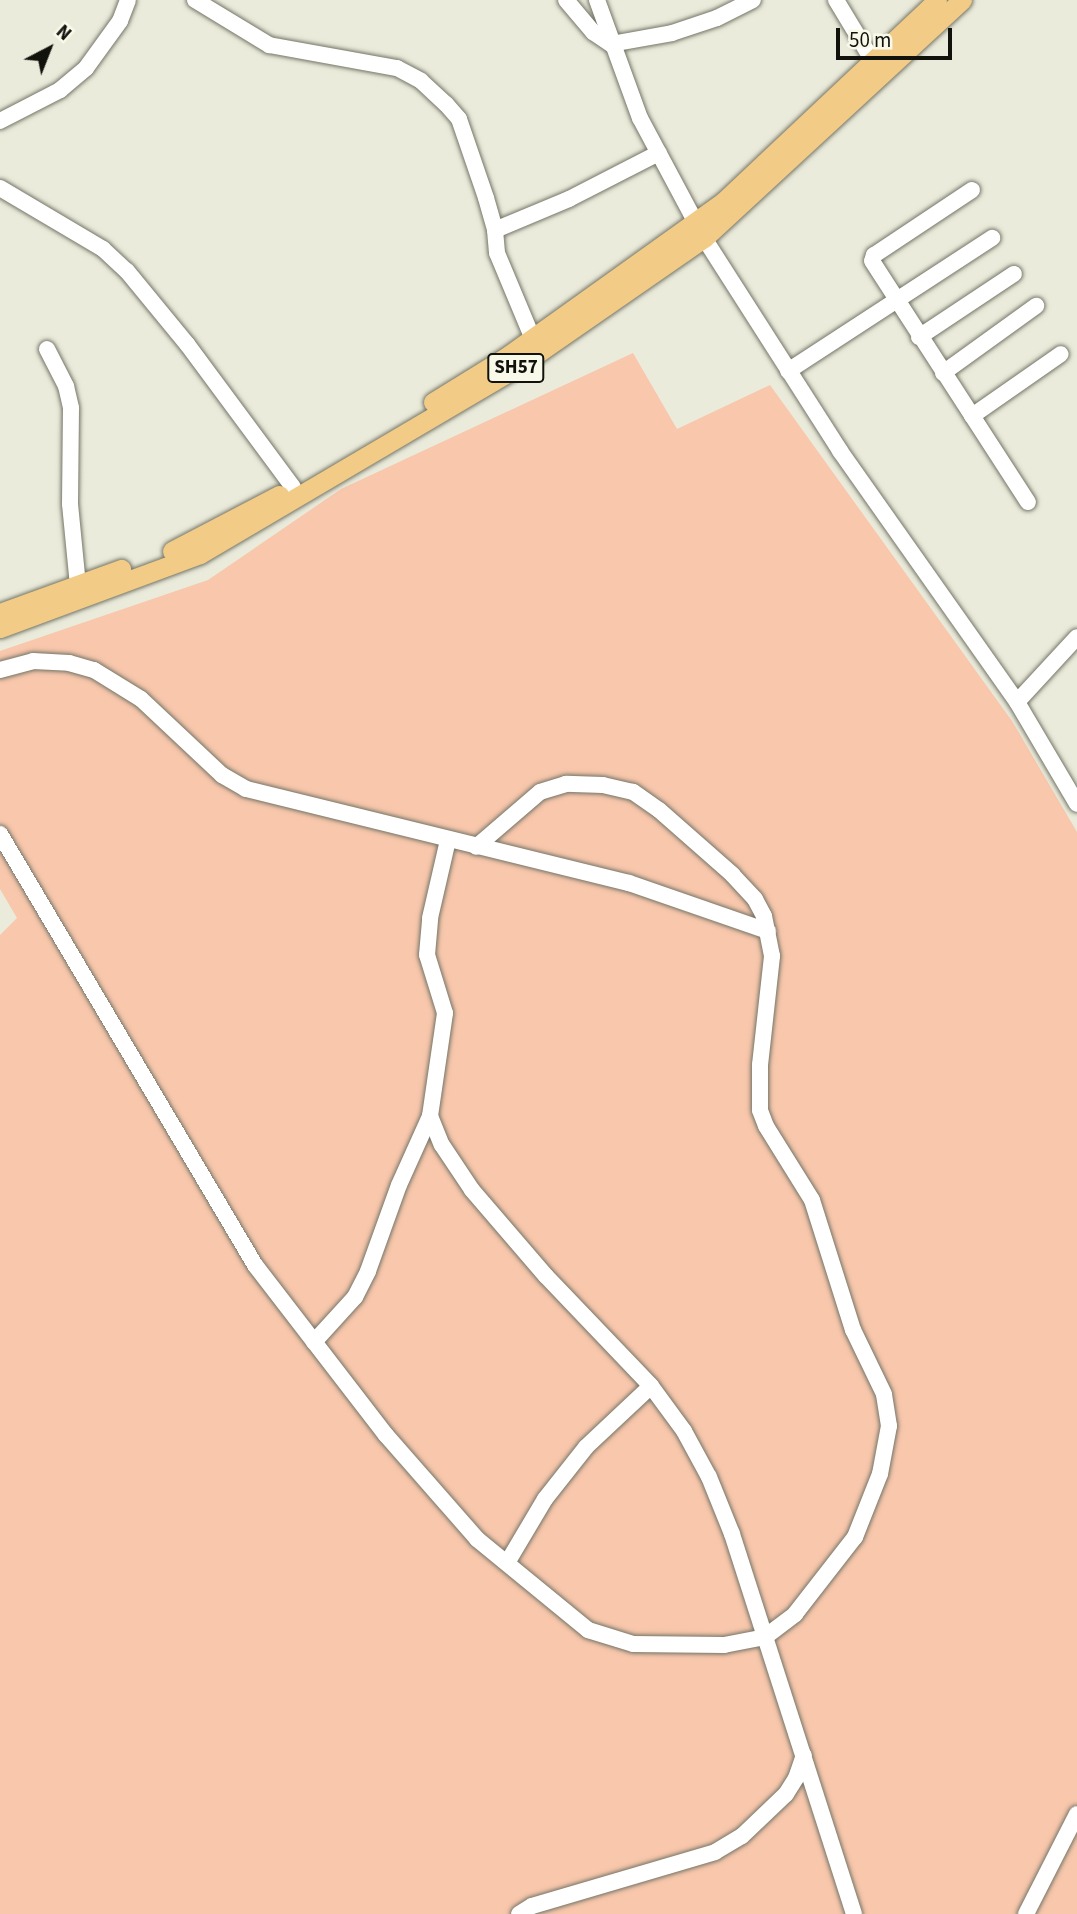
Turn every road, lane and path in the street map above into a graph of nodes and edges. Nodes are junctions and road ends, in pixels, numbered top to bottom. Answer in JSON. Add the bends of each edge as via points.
{"nodes":[{"id":1,"x":128,"y":0,"type":"edge"},
{"id":2,"x":195,"y":0,"type":"edge"},
{"id":3,"x":566,"y":0,"type":"edge"},
{"id":4,"x":597,"y":0,"type":"edge"},
{"id":5,"x":753,"y":0,"type":"edge"},
{"id":6,"x":836,"y":0,"type":"edge"},
{"id":7,"x":937,"y":0,"type":"edge"},
{"id":8,"x":962,"y":0,"type":"edge"},
{"id":9,"x":611,"y":44,"type":"junction"},
{"id":10,"x":873,"y":61,"type":"junction"},
{"id":11,"x":0,"y":121,"type":"edge"},
{"id":12,"x":659,"y":153,"type":"junction"},
{"id":13,"x":0,"y":188,"type":"edge"},
{"id":14,"x":972,"y":190,"type":"dead end"},
{"id":15,"x":495,"y":230,"type":"junction"},
{"id":16,"x":700,"y":230,"type":"junction"},
{"id":17,"x":992,"y":238,"type":"dead end"},
{"id":18,"x":1014,"y":274,"type":"dead end"},
{"id":19,"x":896,"y":301,"type":"junction"},
{"id":20,"x":1035,"y":306,"type":"dead end"},
{"id":21,"x":919,"y":337,"type":"junction"},
{"id":22,"x":533,"y":339,"type":"junction"},
{"id":23,"x":47,"y":349,"type":"dead end"},
{"id":24,"x":1060,"y":354,"type":"dead end"},
{"id":25,"x":788,"y":371,"type":"junction"},
{"id":26,"x":943,"y":373,"type":"junction"},
{"id":27,"x":972,"y":416,"type":"junction"},
{"id":28,"x":293,"y":487,"type":"junction"},
{"id":29,"x":1028,"y":502,"type":"dead end"},
{"id":30,"x":78,"y":585,"type":"junction"},
{"id":31,"x":0,"y":613,"type":"edge"},
{"id":32,"x":0,"y":628,"type":"edge"},
{"id":33,"x":1077,"y":638,"type":"edge"},
{"id":34,"x":0,"y":670,"type":"edge"},
{"id":35,"x":1017,"y":702,"type":"junction"},
{"id":36,"x":1077,"y":804,"type":"edge"},
{"id":37,"x":0,"y":834,"type":"edge"},
{"id":38,"x":448,"y":840,"type":"junction"},
{"id":39,"x":475,"y":847,"type":"junction"},
{"id":40,"x":768,"y":931,"type":"junction"},
{"id":41,"x":430,"y":1116,"type":"junction"},
{"id":42,"x":314,"y":1342,"type":"junction"},
{"id":43,"x":651,"y":1386,"type":"junction"},
{"id":44,"x":506,"y":1563,"type":"junction"},
{"id":45,"x":765,"y":1637,"type":"junction"},
{"id":46,"x":804,"y":1755,"type":"junction"},
{"id":47,"x":1077,"y":1814,"type":"edge"},
{"id":48,"x":519,"y":1914,"type":"edge"},
{"id":49,"x":854,"y":1914,"type":"edge"},
{"id":50,"x":1026,"y":1914,"type":"edge"}],
"edges":[{"from":1,"to":11,"type":"street","via":[[120,22],[86,68],[60,90]]},
{"from":2,"to":15,"type":"street","via":[[269,45],[397,68],[421,81],[459,119]]},
{"from":3,"to":9,"type":"street","via":[[593,32]]},
{"from":4,"to":9,"type":"street"},
{"from":5,"to":9,"type":"street","via":[[672,33]]},
{"from":6,"to":10,"type":"street"},
{"from":7,"to":10,"type":"main road","number":"SH57"},
{"from":8,"to":16,"type":"main road","number":"SH57"},
{"from":9,"to":12,"type":"street"},
{"from":10,"to":16,"type":"main road","number":"SH57","via":[[723,202]]},
{"from":12,"to":15,"type":"street"},
{"from":12,"to":16,"type":"street"},
{"from":13,"to":28,"type":"street","via":[[103,249],[127,271]]},
{"from":14,"to":19,"type":"street","via":[[874,255],[873,266]]},
{"from":15,"to":22,"type":"street","via":[[504,274]]},
{"from":16,"to":22,"type":"main road","number":"SH57"},
{"from":16,"to":25,"type":"street"},
{"from":16,"to":32,"type":"main road","number":"SH57","via":[[519,366],[229,540]]},
{"from":17,"to":19,"type":"street"},
{"from":18,"to":21,"type":"street"},
{"from":19,"to":21,"type":"street"},
{"from":19,"to":25,"type":"street"},
{"from":20,"to":26,"type":"street"},
{"from":21,"to":26,"type":"street"},
{"from":22,"to":28,"type":"main road","number":"SH57"},
{"from":23,"to":30,"type":"street","via":[[66,386],[71,408],[70,504]]},
{"from":24,"to":27,"type":"street"},
{"from":25,"to":35,"type":"street"},
{"from":26,"to":27,"type":"street"},
{"from":27,"to":29,"type":"street"},
{"from":28,"to":30,"type":"main road","number":"SH57","via":[[189,545]]},
{"from":30,"to":31,"type":"main road","number":"SH57"},
{"from":33,"to":35,"type":"street"},
{"from":34,"to":38,"type":"street","via":[[33,661],[94,670],[141,699],[222,775],[246,789]]},
{"from":35,"to":36,"type":"street"},
{"from":37,"to":42,"type":"street","via":[[255,1265]]},
{"from":38,"to":39,"type":"street"},
{"from":38,"to":41,"type":"street","via":[[430,918],[427,954],[445,1013]]},
{"from":39,"to":40,"type":"street","via":[[629,883]]},
{"from":39,"to":40,"type":"street","via":[[540,792],[566,784],[633,792],[733,875],[754,899]]},
{"from":40,"to":45,"type":"street","via":[[772,956],[760,1110],[812,1200],[853,1330],[884,1394],[889,1426],[880,1474],[855,1537],[795,1614]]},
{"from":41,"to":42,"type":"street","via":[[355,1297]]},
{"from":41,"to":43,"type":"street","via":[[442,1145],[472,1190]]},
{"from":42,"to":44,"type":"street","via":[[386,1435],[477,1538]]},
{"from":43,"to":44,"type":"street","via":[[586,1447],[545,1499]]},
{"from":43,"to":45,"type":"street","via":[[684,1431],[709,1477]]},
{"from":44,"to":45,"type":"street","via":[[588,1630],[633,1644],[724,1645]]},
{"from":45,"to":46,"type":"street"},
{"from":46,"to":48,"type":"street","via":[[786,1794],[742,1836],[715,1852],[532,1906]]},
{"from":46,"to":49,"type":"street"},
{"from":47,"to":50,"type":"street"}]}
